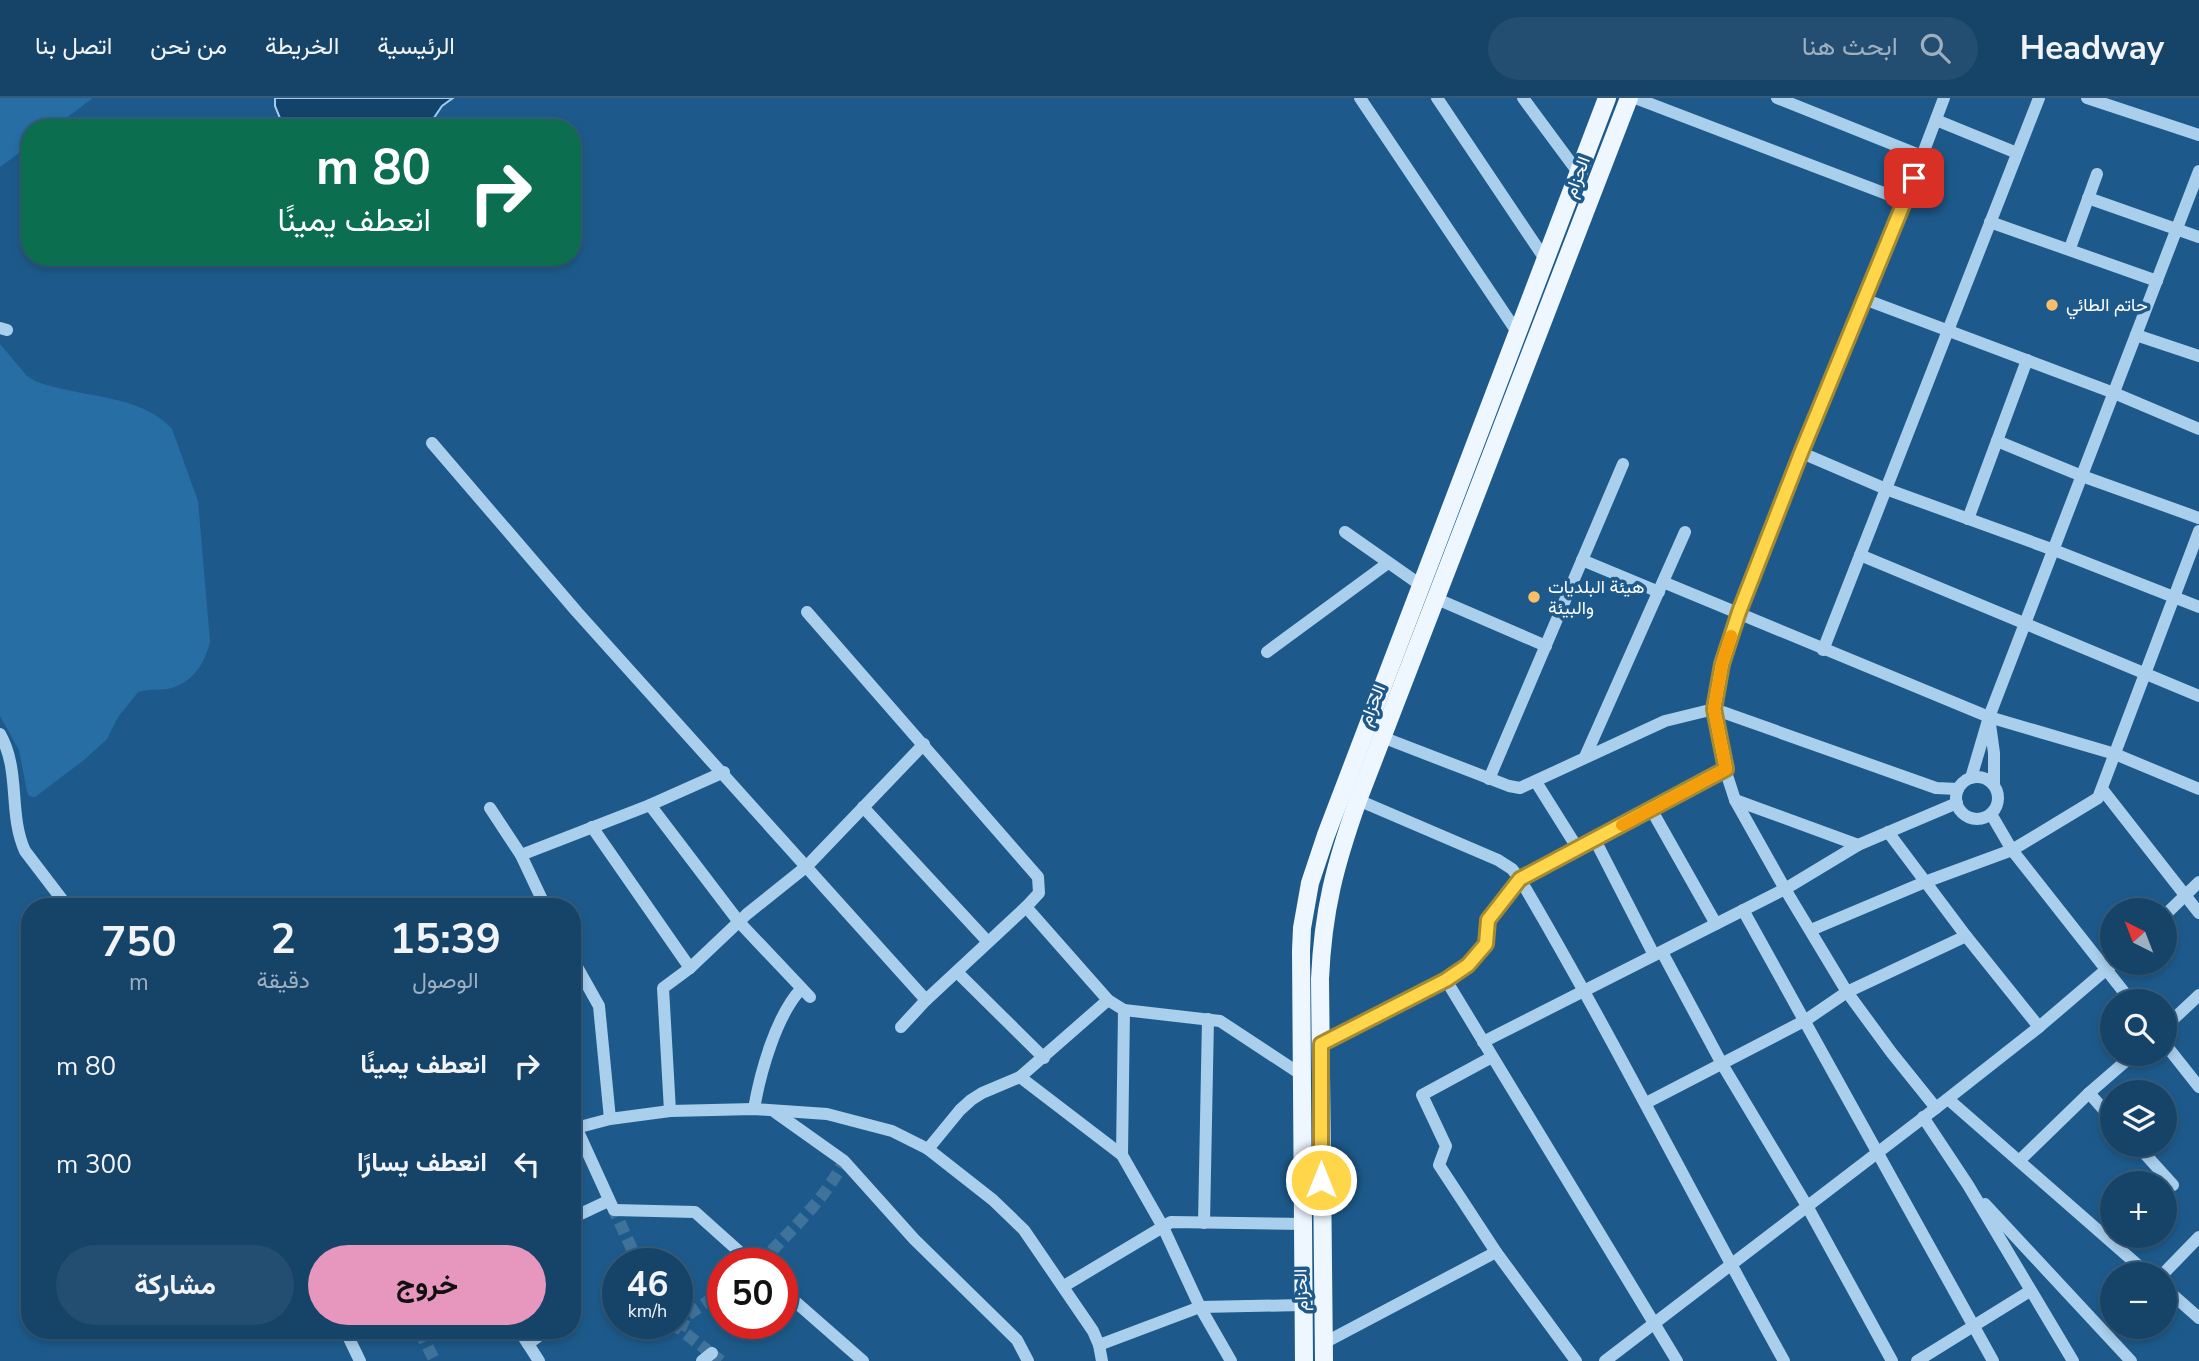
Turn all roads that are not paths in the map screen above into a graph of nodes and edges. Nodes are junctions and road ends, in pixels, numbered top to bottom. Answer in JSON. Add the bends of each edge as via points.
{"nodes":[{"id":1,"x":1360,"y":98,"type":"edge"},
{"id":2,"x":1437,"y":98,"type":"edge"},
{"id":3,"x":1523,"y":98,"type":"edge"},
{"id":4,"x":1607,"y":98,"type":"edge"},
{"id":5,"x":1629,"y":98,"type":"edge"},
{"id":6,"x":1635,"y":98,"type":"edge"},
{"id":7,"x":1777,"y":98,"type":"edge"},
{"id":8,"x":1944,"y":98,"type":"edge"},
{"id":9,"x":2039,"y":98,"type":"edge"},
{"id":10,"x":2087,"y":98,"type":"edge"},
{"id":11,"x":1936,"y":120,"type":"junction"},
{"id":12,"x":2199,"y":135,"type":"edge"},
{"id":13,"x":2017,"y":153,"type":"junction"},
{"id":14,"x":1922,"y":156,"type":"junction"},
{"id":15,"x":1577,"y":171,"type":"junction"},
{"id":16,"x":2199,"y":171,"type":"edge"},
{"id":17,"x":2097,"y":174,"type":"dead end"},
{"id":18,"x":2088,"y":198,"type":"junction"},
{"id":19,"x":1905,"y":201,"type":"junction"},
{"id":20,"x":1990,"y":222,"type":"junction"},
{"id":21,"x":2176,"y":230,"type":"junction"},
{"id":22,"x":2199,"y":237,"type":"edge"},
{"id":23,"x":2070,"y":248,"type":"junction"},
{"id":24,"x":1545,"y":259,"type":"junction"},
{"id":25,"x":2157,"y":281,"type":"junction"},
{"id":26,"x":1864,"y":299,"type":"junction"},
{"id":27,"x":1948,"y":330,"type":"junction"},
{"id":28,"x":1517,"y":332,"type":"junction"},
{"id":29,"x":2136,"y":335,"type":"junction"},
{"id":30,"x":2199,"y":356,"type":"edge"},
{"id":31,"x":2027,"y":360,"type":"junction"},
{"id":32,"x":2114,"y":393,"type":"junction"},
{"id":33,"x":2199,"y":429,"type":"edge"},
{"id":34,"x":1997,"y":441,"type":"junction"},
{"id":35,"x":432,"y":443,"type":"dead end"},
{"id":36,"x":1801,"y":453,"type":"junction"},
{"id":37,"x":1623,"y":464,"type":"dead end"},
{"id":38,"x":2082,"y":477,"type":"junction"},
{"id":39,"x":1886,"y":489,"type":"junction"},
{"id":40,"x":2199,"y":518,"type":"edge"},
{"id":41,"x":1968,"y":519,"type":"junction"},
{"id":42,"x":1345,"y":531,"type":"dead end"},
{"id":43,"x":2199,"y":531,"type":"edge"},
{"id":44,"x":1685,"y":532,"type":"dead end"},
{"id":45,"x":2054,"y":550,"type":"junction"},
{"id":46,"x":1860,"y":555,"type":"junction"},
{"id":47,"x":1582,"y":560,"type":"junction"},
{"id":48,"x":1388,"y":563,"type":"junction"},
{"id":49,"x":1422,"y":586,"type":"junction"},
{"id":50,"x":1661,"y":587,"type":"junction"},
{"id":51,"x":1437,"y":599,"type":"junction"},
{"id":52,"x":2174,"y":599,"type":"junction"},
{"id":53,"x":2199,"y":607,"type":"edge"},
{"id":54,"x":807,"y":612,"type":"dead end"},
{"id":55,"x":1739,"y":612,"type":"junction"},
{"id":56,"x":2025,"y":624,"type":"junction"},
{"id":57,"x":1546,"y":646,"type":"junction"},
{"id":58,"x":1823,"y":650,"type":"junction"},
{"id":59,"x":1267,"y":652,"type":"dead end"},
{"id":60,"x":2145,"y":674,"type":"junction"},
{"id":61,"x":2199,"y":696,"type":"edge"},
{"id":62,"x":1714,"y":709,"type":"junction"},
{"id":63,"x":1989,"y":717,"type":"junction"},
{"id":64,"x":0,"y":734,"type":"edge"},
{"id":65,"x":1382,"y":737,"type":"junction"},
{"id":66,"x":923,"y":744,"type":"junction"},
{"id":67,"x":2115,"y":754,"type":"junction"},
{"id":68,"x":1585,"y":757,"type":"junction"},
{"id":69,"x":1726,"y":769,"type":"junction"},
{"id":70,"x":724,"y":772,"type":"junction"},
{"id":71,"x":1971,"y":778,"type":"junction"},
{"id":72,"x":1489,"y":779,"type":"junction"},
{"id":73,"x":1535,"y":782,"type":"junction"},
{"id":74,"x":1994,"y":785,"type":"junction"},
{"id":75,"x":1958,"y":789,"type":"junction"},
{"id":76,"x":2102,"y":789,"type":"junction"},
{"id":77,"x":2199,"y":789,"type":"edge"},
{"id":78,"x":1358,"y":800,"type":"junction"},
{"id":79,"x":1735,"y":800,"type":"junction"},
{"id":80,"x":1957,"y":803,"type":"junction"},
{"id":81,"x":650,"y":805,"type":"junction"},
{"id":82,"x":863,"y":807,"type":"junction"},
{"id":83,"x":490,"y":808,"type":"dead end"},
{"id":84,"x":1651,"y":809,"type":"junction"},
{"id":85,"x":1991,"y":814,"type":"junction"},
{"id":86,"x":592,"y":827,"type":"junction"},
{"id":87,"x":1888,"y":832,"type":"junction"},
{"id":88,"x":1595,"y":840,"type":"junction"},
{"id":89,"x":1858,"y":845,"type":"junction"},
{"id":90,"x":1578,"y":849,"type":"junction"},
{"id":91,"x":2012,"y":850,"type":"junction"},
{"id":92,"x":521,"y":855,"type":"junction"},
{"id":93,"x":807,"y":866,"type":"junction"},
{"id":94,"x":1520,"y":879,"type":"junction"},
{"id":95,"x":1926,"y":882,"type":"junction"},
{"id":96,"x":2199,"y":882,"type":"edge"},
{"id":97,"x":1785,"y":889,"type":"junction"},
{"id":98,"x":2185,"y":896,"type":"junction"},
{"id":99,"x":61,"y":898,"type":"edge"},
{"id":100,"x":541,"y":898,"type":"edge"},
{"id":101,"x":2177,"y":904,"type":"edge"},
{"id":102,"x":1026,"y":908,"type":"junction"},
{"id":103,"x":1743,"y":910,"type":"junction"},
{"id":104,"x":2199,"y":913,"type":"edge"},
{"id":105,"x":739,"y":922,"type":"junction"},
{"id":106,"x":1716,"y":925,"type":"junction"},
{"id":107,"x":1811,"y":930,"type":"junction"},
{"id":108,"x":1966,"y":936,"type":"junction"},
{"id":109,"x":988,"y":942,"type":"junction"},
{"id":110,"x":1658,"y":953,"type":"junction"},
{"id":111,"x":2100,"y":953,"type":"edge"},
{"id":112,"x":690,"y":968,"type":"junction"},
{"id":113,"x":957,"y":972,"type":"junction"},
{"id":114,"x":581,"y":974,"type":"edge"},
{"id":115,"x":2100,"y":975,"type":"edge"},
{"id":116,"x":1446,"y":980,"type":"junction"},
{"id":117,"x":1584,"y":990,"type":"junction"},
{"id":118,"x":1847,"y":992,"type":"junction"},
{"id":119,"x":2199,"y":995,"type":"edge"},
{"id":120,"x":926,"y":1000,"type":"junction"},
{"id":121,"x":1108,"y":1000,"type":"junction"},
{"id":122,"x":1124,"y":1010,"type":"junction"},
{"id":123,"x":2177,"y":1016,"type":"edge"},
{"id":124,"x":1208,"y":1019,"type":"junction"},
{"id":125,"x":1806,"y":1020,"type":"junction"},
{"id":126,"x":901,"y":1027,"type":"dead end"},
{"id":127,"x":2039,"y":1027,"type":"junction"},
{"id":128,"x":1483,"y":1042,"type":"junction"},
{"id":129,"x":1321,"y":1044,"type":"junction"},
{"id":130,"x":1492,"y":1056,"type":"junction"},
{"id":131,"x":1044,"y":1058,"type":"junction"},
{"id":132,"x":2177,"y":1059,"type":"edge"},
{"id":133,"x":1722,"y":1064,"type":"junction"},
{"id":134,"x":2120,"y":1066,"type":"edge"},
{"id":135,"x":1302,"y":1075,"type":"junction"},
{"id":136,"x":1020,"y":1077,"type":"junction"},
{"id":137,"x":2199,"y":1087,"type":"edge"},
{"id":138,"x":2089,"y":1093,"type":"junction"},
{"id":139,"x":1948,"y":1099,"type":"junction"},
{"id":140,"x":1646,"y":1103,"type":"junction"},
{"id":141,"x":2100,"y":1105,"type":"edge"},
{"id":142,"x":1936,"y":1108,"type":"junction"},
{"id":143,"x":754,"y":1109,"type":"junction"},
{"id":144,"x":670,"y":1111,"type":"junction"},
{"id":145,"x":775,"y":1112,"type":"junction"},
{"id":146,"x":1923,"y":1117,"type":"junction"},
{"id":147,"x":610,"y":1119,"type":"junction"},
{"id":148,"x":581,"y":1126,"type":"edge"},
{"id":149,"x":581,"y":1143,"type":"edge"},
{"id":150,"x":928,"y":1149,"type":"junction"},
{"id":151,"x":1878,"y":1151,"type":"junction"},
{"id":152,"x":1122,"y":1154,"type":"junction"},
{"id":153,"x":2148,"y":1157,"type":"edge"},
{"id":154,"x":2019,"y":1161,"type":"junction"},
{"id":155,"x":2160,"y":1171,"type":"edge"},
{"id":156,"x":1968,"y":1185,"type":"junction"},
{"id":157,"x":611,"y":1206,"type":"junction"},
{"id":158,"x":1807,"y":1206,"type":"junction"},
{"id":159,"x":581,"y":1215,"type":"edge"},
{"id":160,"x":1204,"y":1223,"type":"junction"},
{"id":161,"x":1304,"y":1224,"type":"junction"},
{"id":162,"x":1163,"y":1227,"type":"junction"},
{"id":163,"x":2199,"y":1237,"type":"edge"},
{"id":164,"x":735,"y":1248,"type":"edge"},
{"id":165,"x":1496,"y":1252,"type":"junction"},
{"id":166,"x":2134,"y":1262,"type":"edge"},
{"id":167,"x":2175,"y":1262,"type":"edge"},
{"id":168,"x":1730,"y":1265,"type":"junction"},
{"id":169,"x":1064,"y":1286,"type":"junction"},
{"id":170,"x":2030,"y":1291,"type":"junction"},
{"id":171,"x":2177,"y":1299,"type":"edge"},
{"id":172,"x":798,"y":1304,"type":"edge"},
{"id":173,"x":1302,"y":1305,"type":"junction"},
{"id":174,"x":1200,"y":1307,"type":"junction"},
{"id":175,"x":2199,"y":1318,"type":"edge"},
{"id":176,"x":2100,"y":1320,"type":"edge"},
{"id":177,"x":1652,"y":1324,"type":"junction"},
{"id":178,"x":1974,"y":1325,"type":"junction"},
{"id":179,"x":349,"y":1339,"type":"edge"},
{"id":180,"x":525,"y":1339,"type":"edge"},
{"id":181,"x":535,"y":1339,"type":"edge"},
{"id":182,"x":2116,"y":1339,"type":"edge"},
{"id":183,"x":528,"y":1344,"type":"junction"},
{"id":184,"x":1100,"y":1345,"type":"junction"},
{"id":185,"x":1324,"y":1352,"type":"edge"},
{"id":186,"x":360,"y":1361,"type":"edge"},
{"id":187,"x":539,"y":1361,"type":"edge"},
{"id":188,"x":863,"y":1361,"type":"edge"},
{"id":189,"x":1028,"y":1361,"type":"edge"},
{"id":190,"x":1102,"y":1361,"type":"edge"},
{"id":191,"x":1231,"y":1361,"type":"edge"},
{"id":192,"x":1304,"y":1361,"type":"edge"},
{"id":193,"x":1576,"y":1361,"type":"edge"},
{"id":194,"x":1605,"y":1361,"type":"edge"},
{"id":195,"x":1676,"y":1361,"type":"edge"},
{"id":196,"x":1784,"y":1361,"type":"edge"},
{"id":197,"x":1892,"y":1361,"type":"edge"},
{"id":198,"x":1917,"y":1361,"type":"edge"},
{"id":199,"x":1993,"y":1361,"type":"edge"},
{"id":200,"x":2073,"y":1361,"type":"edge"},
{"id":201,"x":2131,"y":1361,"type":"edge"}],
"edges":[{"from":1,"to":28,"type":"street"},
{"from":2,"to":24,"type":"street"},
{"from":3,"to":15,"type":"street"},
{"from":4,"to":15,"type":"main road","name":"الحزام"},
{"from":5,"to":51,"type":"main road","name":"الحزام"},
{"from":6,"to":19,"type":"street"},
{"from":7,"to":14,"type":"street"},
{"from":8,"to":11,"type":"street"},
{"from":9,"to":13,"type":"street"},
{"from":10,"to":12,"type":"street"},
{"from":11,"to":13,"type":"street"},
{"from":11,"to":14,"type":"street"},
{"from":13,"to":20,"type":"street"},
{"from":14,"to":19,"type":"street"},
{"from":15,"to":24,"type":"main road","name":"الحزام"},
{"from":16,"to":21,"type":"street"},
{"from":17,"to":18,"type":"street"},
{"from":18,"to":21,"type":"street"},
{"from":18,"to":23,"type":"street"},
{"from":19,"to":26,"type":"street"},
{"from":20,"to":23,"type":"street"},
{"from":20,"to":27,"type":"street"},
{"from":21,"to":22,"type":"street"},
{"from":21,"to":25,"type":"street"},
{"from":23,"to":25,"type":"street"},
{"from":24,"to":28,"type":"main road","name":"الحزام"},
{"from":25,"to":29,"type":"street"},
{"from":26,"to":27,"type":"street"},
{"from":26,"to":36,"type":"street"},
{"from":27,"to":31,"type":"street"},
{"from":27,"to":39,"type":"street"},
{"from":28,"to":49,"type":"main road","name":"الحزام"},
{"from":29,"to":30,"type":"street"},
{"from":29,"to":32,"type":"street"},
{"from":31,"to":32,"type":"street"},
{"from":31,"to":34,"type":"street"},
{"from":32,"to":33,"type":"street"},
{"from":32,"to":38,"type":"street"},
{"from":34,"to":38,"type":"street"},
{"from":34,"to":41,"type":"street"},
{"from":35,"to":70,"type":"street"},
{"from":36,"to":39,"type":"street"},
{"from":36,"to":55,"type":"street"},
{"from":37,"to":47,"type":"street"},
{"from":38,"to":40,"type":"street"},
{"from":38,"to":45,"type":"street"},
{"from":39,"to":41,"type":"street"},
{"from":39,"to":46,"type":"street"},
{"from":41,"to":45,"type":"street"},
{"from":42,"to":48,"type":"street"},
{"from":43,"to":52,"type":"street"},
{"from":44,"to":50,"type":"street"},
{"from":45,"to":52,"type":"street"},
{"from":45,"to":56,"type":"street"},
{"from":46,"to":56,"type":"street"},
{"from":46,"to":58,"type":"street"},
{"from":47,"to":50,"type":"street"},
{"from":47,"to":57,"type":"street"},
{"from":48,"to":49,"type":"street"},
{"from":48,"to":59,"type":"street"},
{"from":49,"to":135,"type":"main road","name":"الحزام","via":[[1310,883],[1301,951]]},
{"from":50,"to":55,"type":"street"},
{"from":50,"to":68,"type":"street"},
{"from":51,"to":57,"type":"street"},
{"from":51,"to":65,"type":"main road","name":"الحزام"},
{"from":52,"to":53,"type":"street"},
{"from":52,"to":60,"type":"street"},
{"from":54,"to":66,"type":"street"},
{"from":55,"to":58,"type":"street"},
{"from":55,"to":62,"type":"street"},
{"from":56,"to":60,"type":"street"},
{"from":56,"to":63,"type":"street"},
{"from":57,"to":72,"type":"street"},
{"from":58,"to":63,"type":"street"},
{"from":60,"to":61,"type":"street"},
{"from":60,"to":67,"type":"street"},
{"from":62,"to":68,"type":"street","via":[[1665,721]]},
{"from":62,"to":69,"type":"street"},
{"from":62,"to":75,"type":"street","via":[[1936,788]]},
{"from":63,"to":67,"type":"street"},
{"from":63,"to":71,"type":"street"},
{"from":63,"to":74,"type":"street"},
{"from":64,"to":99,"type":"street","via":[[13,768],[21,842]]},
{"from":65,"to":72,"type":"street"},
{"from":65,"to":78,"type":"main road","name":"الحزام"},
{"from":66,"to":82,"type":"street"},
{"from":66,"to":102,"type":"street","via":[[1038,877],[1039,893]]},
{"from":67,"to":76,"type":"street"},
{"from":67,"to":77,"type":"street"},
{"from":68,"to":73,"type":"street"},
{"from":69,"to":79,"type":"street"},
{"from":69,"to":84,"type":"street"},
{"from":70,"to":81,"type":"street"},
{"from":70,"to":93,"type":"street"},
{"from":71,"to":74,"type":"street","via":[[1984,778]]},
{"from":71,"to":75,"type":"street"},
{"from":72,"to":73,"type":"street","via":[[1520,788]]},
{"from":73,"to":90,"type":"street"},
{"from":74,"to":85,"type":"street","via":[[1998,797]]},
{"from":75,"to":80,"type":"street"},
{"from":76,"to":91,"type":"street","via":[[2098,798]]},
{"from":76,"to":98,"type":"street"},
{"from":78,"to":94,"type":"street","via":[[1498,860]]},
{"from":78,"to":129,"type":"main road","name":"الحزام","via":[[1325,913]]},
{"from":79,"to":89,"type":"street"},
{"from":79,"to":97,"type":"street"},
{"from":80,"to":85,"type":"street","via":[[1974,819]]},
{"from":80,"to":87,"type":"street"},
{"from":81,"to":86,"type":"street"},
{"from":81,"to":105,"type":"street"},
{"from":82,"to":93,"type":"street"},
{"from":82,"to":109,"type":"street"},
{"from":83,"to":92,"type":"street"},
{"from":84,"to":88,"type":"street"},
{"from":84,"to":106,"type":"street"},
{"from":85,"to":91,"type":"street"},
{"from":86,"to":92,"type":"street"},
{"from":86,"to":112,"type":"street"},
{"from":87,"to":89,"type":"street"},
{"from":87,"to":95,"type":"street"},
{"from":88,"to":90,"type":"street"},
{"from":88,"to":110,"type":"street"},
{"from":89,"to":97,"type":"street"},
{"from":90,"to":94,"type":"street"},
{"from":91,"to":95,"type":"street"},
{"from":91,"to":111,"type":"street"},
{"from":92,"to":100,"type":"street"},
{"from":93,"to":105,"type":"street"},
{"from":93,"to":120,"type":"street"},
{"from":94,"to":116,"type":"street","via":[[1488,920],[1488,938],[1479,954]]},
{"from":94,"to":117,"type":"street"},
{"from":95,"to":107,"type":"street"},
{"from":95,"to":108,"type":"street"},
{"from":96,"to":98,"type":"street"},
{"from":97,"to":103,"type":"street"},
{"from":97,"to":107,"type":"street"},
{"from":98,"to":101,"type":"street"},
{"from":98,"to":104,"type":"street"},
{"from":102,"to":109,"type":"street"},
{"from":102,"to":121,"type":"street"},
{"from":103,"to":106,"type":"street"},
{"from":103,"to":125,"type":"street"},
{"from":105,"to":112,"type":"street"},
{"from":105,"to":143,"type":"street","via":[[806,993],[794,996],[779,1026]]},
{"from":106,"to":110,"type":"street"},
{"from":107,"to":118,"type":"street"},
{"from":108,"to":118,"type":"street"},
{"from":108,"to":127,"type":"street"},
{"from":109,"to":113,"type":"street"},
{"from":110,"to":117,"type":"street"},
{"from":110,"to":133,"type":"street"},
{"from":112,"to":144,"type":"street","via":[[663,988]]},
{"from":113,"to":120,"type":"street"},
{"from":113,"to":131,"type":"street"},
{"from":114,"to":147,"type":"street","via":[[599,1006]]},
{"from":115,"to":127,"type":"street"},
{"from":116,"to":128,"type":"street"},
{"from":116,"to":129,"type":"street"},
{"from":117,"to":128,"type":"street"},
{"from":117,"to":140,"type":"street"},
{"from":118,"to":125,"type":"street"},
{"from":118,"to":142,"type":"street"},
{"from":119,"to":123,"type":"street"},
{"from":120,"to":126,"type":"street"},
{"from":121,"to":122,"type":"street"},
{"from":121,"to":131,"type":"street"},
{"from":122,"to":124,"type":"street"},
{"from":122,"to":152,"type":"street"},
{"from":124,"to":135,"type":"street","via":[[1220,1021]]},
{"from":124,"to":160,"type":"street"},
{"from":125,"to":133,"type":"street"},
{"from":125,"to":151,"type":"street"},
{"from":127,"to":139,"type":"street"},
{"from":128,"to":130,"type":"street"},
{"from":129,"to":185,"type":"main road","name":"الحزام"},
{"from":130,"to":165,"type":"street","via":[[1422,1094],[1446,1146],[1439,1165]]},
{"from":130,"to":177,"type":"street"},
{"from":131,"to":136,"type":"street"},
{"from":132,"to":137,"type":"street"},
{"from":133,"to":140,"type":"street"},
{"from":133,"to":158,"type":"street"},
{"from":134,"to":138,"type":"street"},
{"from":135,"to":161,"type":"main road","name":"الحزام"},
{"from":136,"to":150,"type":"street","via":[[971,1100]]},
{"from":136,"to":152,"type":"street"},
{"from":138,"to":141,"type":"street"},
{"from":138,"to":154,"type":"street"},
{"from":139,"to":142,"type":"street"},
{"from":139,"to":154,"type":"street"},
{"from":140,"to":168,"type":"street"},
{"from":142,"to":146,"type":"street"},
{"from":143,"to":144,"type":"street"},
{"from":143,"to":145,"type":"street"},
{"from":144,"to":147,"type":"street"},
{"from":145,"to":150,"type":"street","via":[[827,1114],[864,1122]]},
{"from":145,"to":189,"type":"street","via":[[844,1161],[914,1239],[1017,1340]]},
{"from":146,"to":151,"type":"street"},
{"from":146,"to":156,"type":"street"},
{"from":147,"to":148,"type":"street"},
{"from":149,"to":157,"type":"street"},
{"from":150,"to":169,"type":"street","via":[[1024,1230]]},
{"from":151,"to":158,"type":"street"},
{"from":151,"to":178,"type":"street"},
{"from":152,"to":162,"type":"street"},
{"from":153,"to":155,"type":"street"},
{"from":154,"to":166,"type":"street"},
{"from":156,"to":170,"type":"street"},
{"from":156,"to":176,"type":"street"},
{"from":157,"to":159,"type":"street"},
{"from":157,"to":164,"type":"street","via":[[695,1212]]},
{"from":158,"to":168,"type":"street"},
{"from":158,"to":197,"type":"street"},
{"from":160,"to":161,"type":"street"},
{"from":160,"to":162,"type":"street","via":[[1171,1222]]},
{"from":161,"to":173,"type":"main road","name":"الحزام"},
{"from":162,"to":169,"type":"street"},
{"from":162,"to":174,"type":"street"},
{"from":163,"to":167,"type":"street"},
{"from":165,"to":185,"type":"street"},
{"from":165,"to":193,"type":"street"},
{"from":168,"to":177,"type":"street"},
{"from":168,"to":196,"type":"street"},
{"from":169,"to":184,"type":"street"},
{"from":170,"to":178,"type":"street"},
{"from":170,"to":200,"type":"street"},
{"from":171,"to":175,"type":"street"},
{"from":172,"to":188,"type":"street"},
{"from":173,"to":174,"type":"street"},
{"from":173,"to":192,"type":"main road","name":"الحزام"},
{"from":174,"to":184,"type":"street"},
{"from":174,"to":191,"type":"street"},
{"from":177,"to":194,"type":"street"},
{"from":177,"to":195,"type":"street"},
{"from":178,"to":198,"type":"street"},
{"from":178,"to":199,"type":"street"},
{"from":179,"to":186,"type":"street"},
{"from":180,"to":183,"type":"street"},
{"from":181,"to":183,"type":"street"},
{"from":182,"to":201,"type":"street"},
{"from":183,"to":187,"type":"street"},
{"from":184,"to":190,"type":"street"}]}
